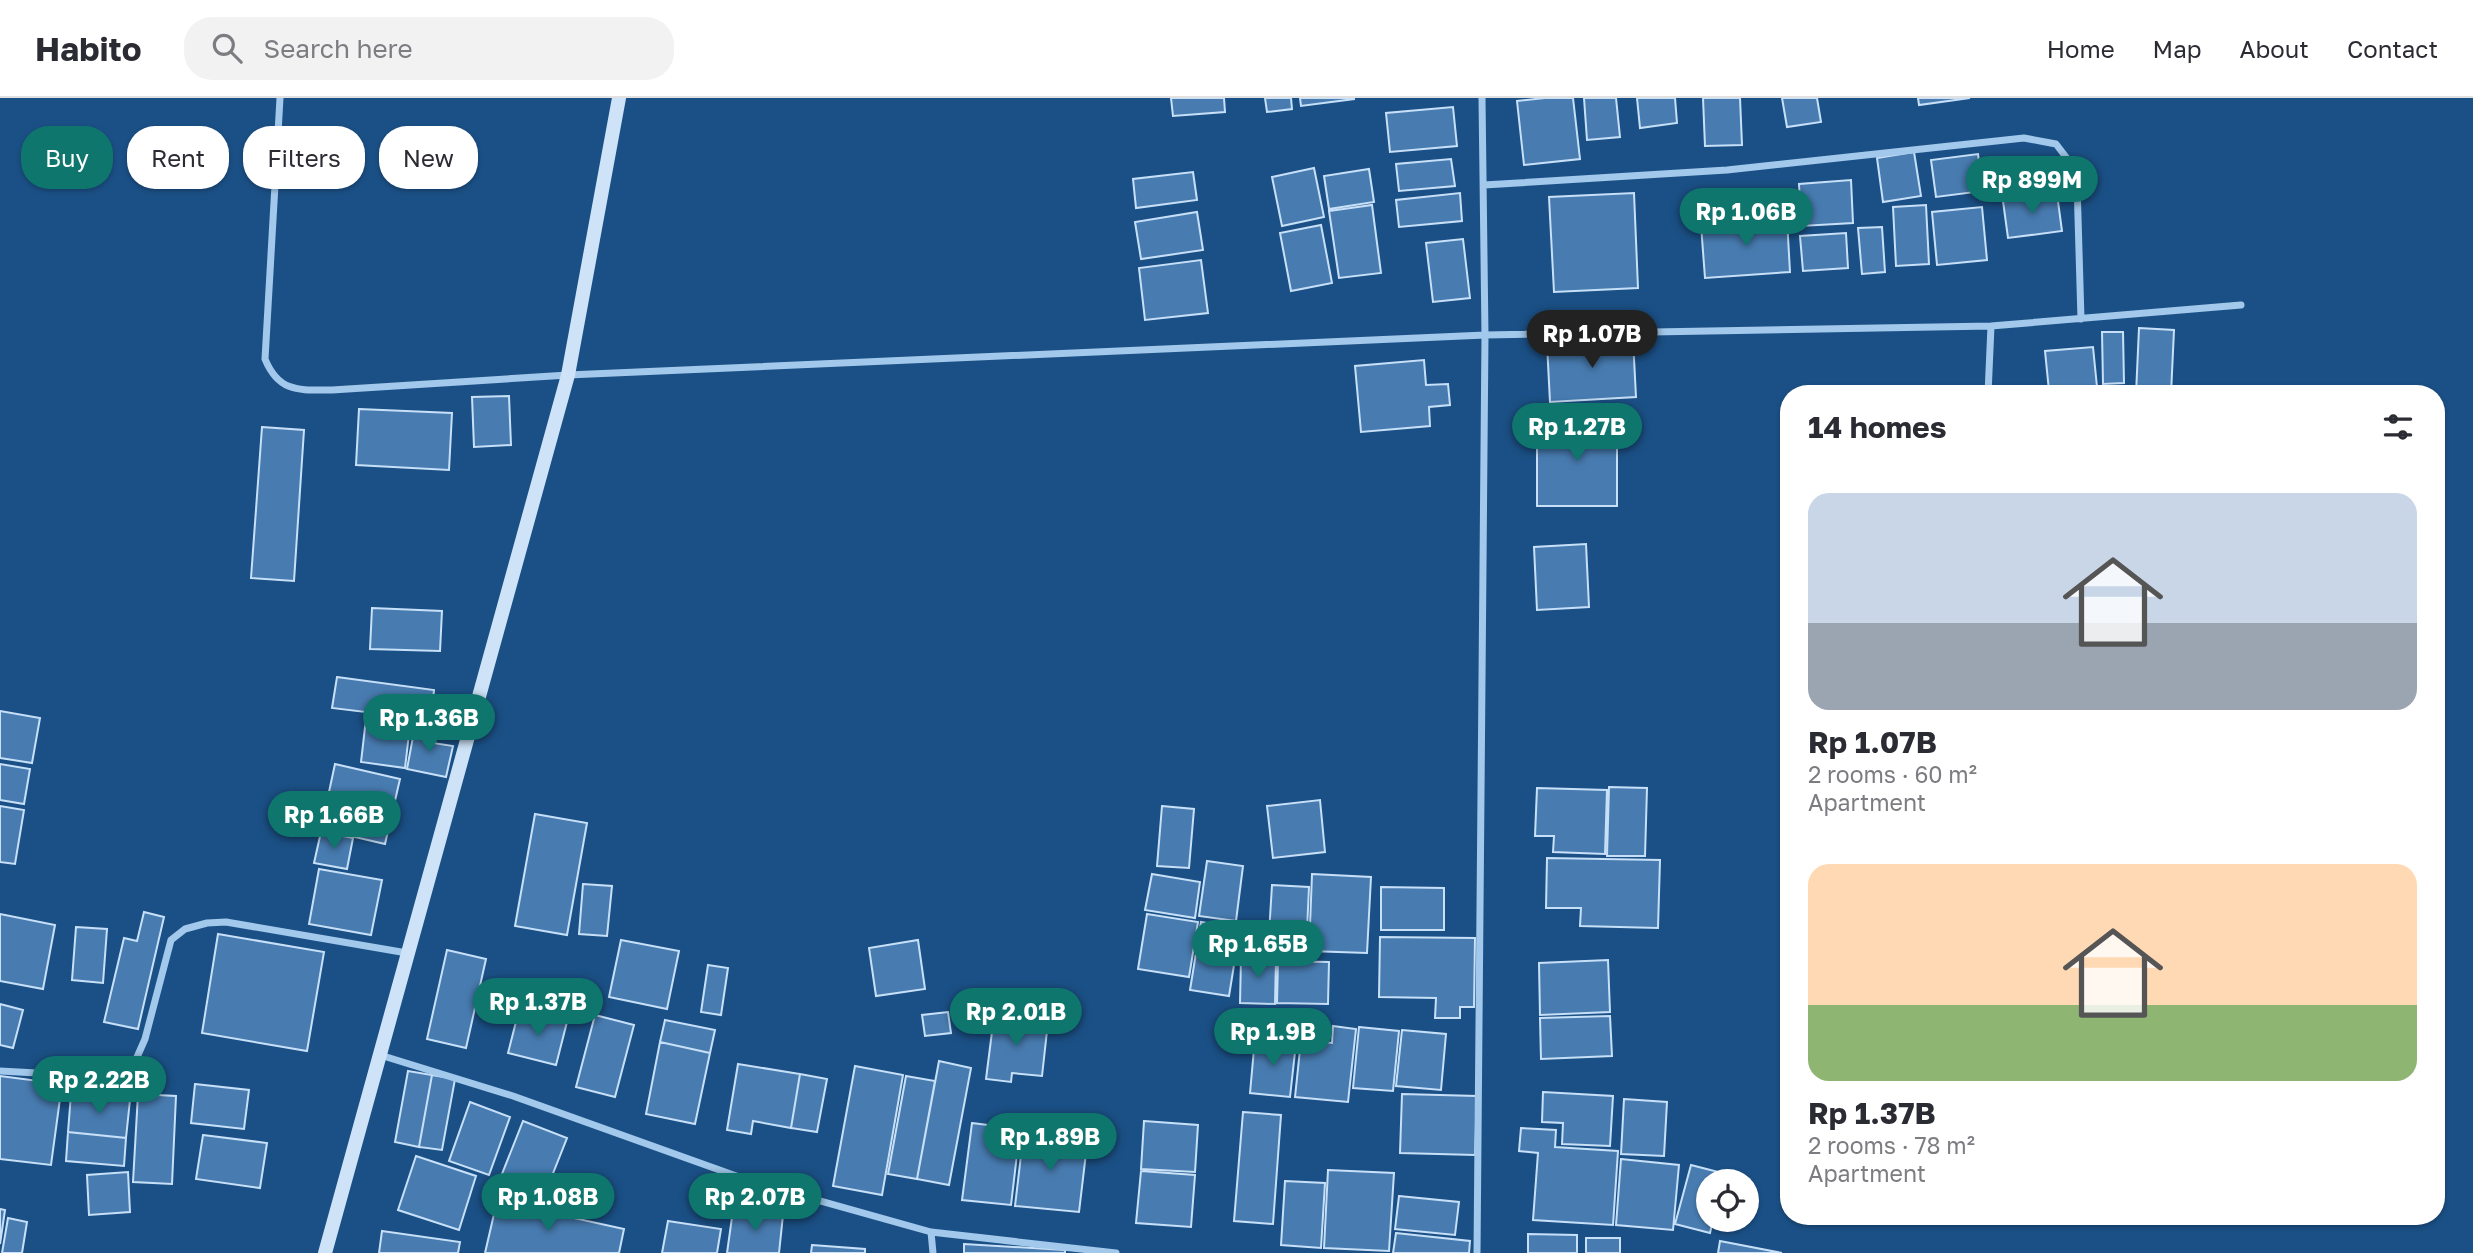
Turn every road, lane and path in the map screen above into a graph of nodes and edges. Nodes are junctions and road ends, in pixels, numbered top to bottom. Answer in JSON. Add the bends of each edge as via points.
{"nodes":[{"id":1,"x":280,"y":98,"type":"edge"},
{"id":2,"x":619,"y":98,"type":"edge"},
{"id":3,"x":1482,"y":98,"type":"edge"},
{"id":4,"x":1484,"y":185,"type":"junction"},
{"id":5,"x":2241,"y":305,"type":"dead end"},
{"id":6,"x":2081,"y":319,"type":"junction"},
{"id":7,"x":1991,"y":326,"type":"junction"},
{"id":8,"x":1485,"y":335,"type":"junction"},
{"id":9,"x":568,"y":375,"type":"junction"},
{"id":10,"x":1988,"y":385,"type":"edge"},
{"id":11,"x":407,"y":953,"type":"junction"},
{"id":12,"x":380,"y":1055,"type":"junction"},
{"id":13,"x":0,"y":1071,"type":"edge"},
{"id":14,"x":931,"y":1232,"type":"junction"},
{"id":15,"x":325,"y":1253,"type":"edge"},
{"id":16,"x":933,"y":1253,"type":"edge"},
{"id":17,"x":1116,"y":1253,"type":"edge"},
{"id":18,"x":1477,"y":1253,"type":"edge"}],
"edges":[{"from":1,"to":9,"type":"street","via":[[265,359],[281,385],[332,390]]},
{"from":2,"to":9,"type":"street"},
{"from":3,"to":4,"type":"street"},
{"from":4,"to":6,"type":"street","via":[[1727,170],[2024,138],[2056,144],[2072,165],[2077,183]]},
{"from":4,"to":8,"type":"street"},
{"from":5,"to":6,"type":"street"},
{"from":6,"to":7,"type":"street"},
{"from":7,"to":8,"type":"street"},
{"from":7,"to":10,"type":"street"},
{"from":8,"to":9,"type":"street"},
{"from":8,"to":18,"type":"street"},
{"from":9,"to":11,"type":"street"},
{"from":11,"to":12,"type":"street"},
{"from":11,"to":13,"type":"street","via":[[226,922],[185,929],[171,940],[145,1039],[134,1063],[110,1077]]},
{"from":12,"to":14,"type":"street","via":[[513,1096],[752,1182]]},
{"from":12,"to":15,"type":"street"},
{"from":14,"to":16,"type":"street"},
{"from":14,"to":17,"type":"street"}]}
